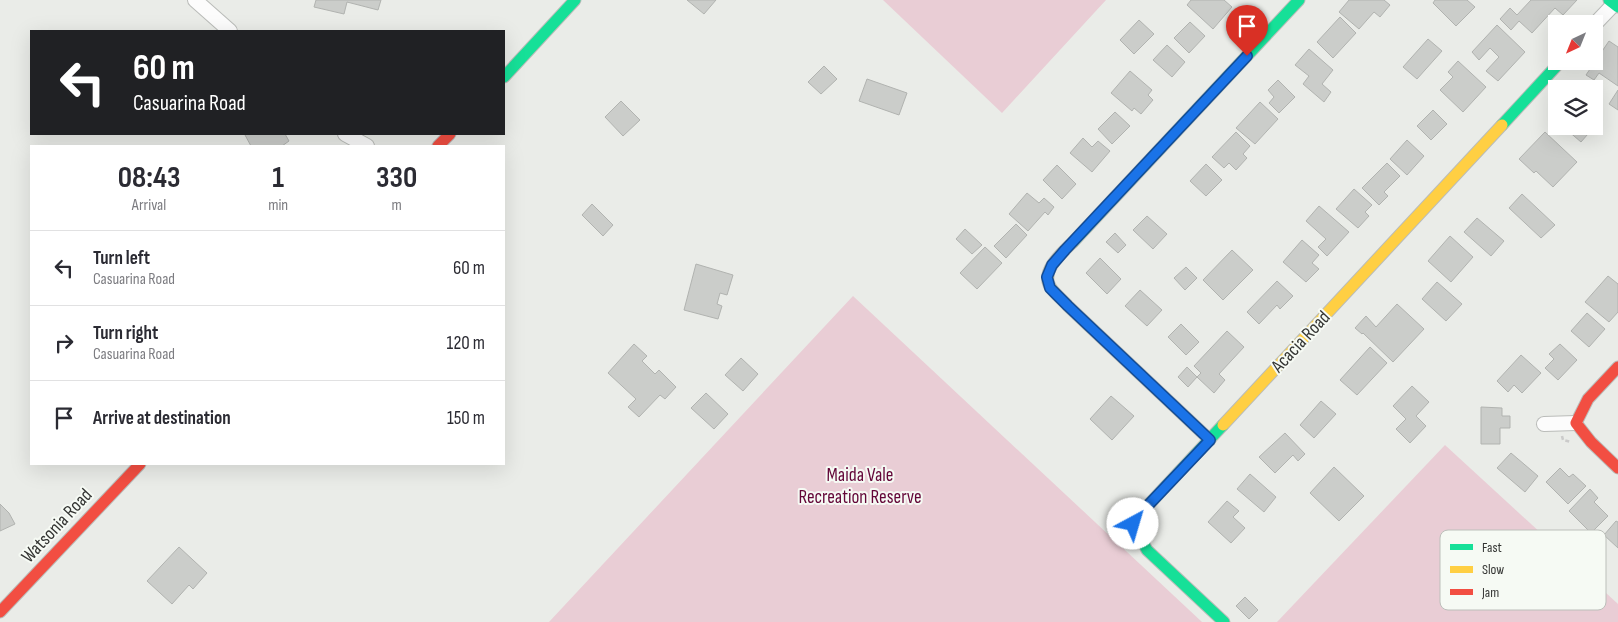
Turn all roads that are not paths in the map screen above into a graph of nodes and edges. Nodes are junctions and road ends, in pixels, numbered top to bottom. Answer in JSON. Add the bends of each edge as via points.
{"nodes":[{"id":1,"x":195,"y":0,"type":"edge"},
{"id":2,"x":575,"y":0,"type":"edge"},
{"id":3,"x":1299,"y":0,"type":"edge"},
{"id":4,"x":1614,"y":4,"type":"edge"},
{"id":5,"x":1603,"y":16,"type":"edge"},
{"id":6,"x":229,"y":30,"type":"edge"},
{"id":7,"x":1553,"y":70,"type":"edge"},
{"id":8,"x":505,"y":75,"type":"edge"},
{"id":9,"x":347,"y":135,"type":"edge"},
{"id":10,"x":449,"y":135,"type":"edge"},
{"id":11,"x":365,"y":145,"type":"edge"},
{"id":12,"x":439,"y":145,"type":"edge"},
{"id":13,"x":1618,"y":366,"type":"edge"},
{"id":14,"x":1576,"y":423,"type":"junction"},
{"id":15,"x":1544,"y":424,"type":"dead end"},
{"id":16,"x":1210,"y":440,"type":"junction"},
{"id":17,"x":139,"y":465,"type":"edge"},
{"id":18,"x":1618,"y":468,"type":"edge"},
{"id":19,"x":0,"y":612,"type":"edge"},
{"id":20,"x":1224,"y":622,"type":"edge"}],
"edges":[{"from":1,"to":6,"type":"street"},
{"from":2,"to":8,"type":"street"},
{"from":3,"to":16,"type":"street","via":[[1065,250],[1047,277],[1050,288],[1068,306]]},
{"from":4,"to":5,"type":"street"},
{"from":7,"to":16,"type":"street","name":"Acacia Road"},
{"from":9,"to":11,"type":"street"},
{"from":10,"to":12,"type":"street"},
{"from":13,"to":14,"type":"street","via":[[1589,398]]},
{"from":14,"to":15,"type":"street"},
{"from":14,"to":18,"type":"street"},
{"from":16,"to":20,"type":"street","name":"Acacia Road","via":[[1133,524],[1147,550]]},
{"from":17,"to":19,"type":"street","name":"Watsonia Road"}]}
